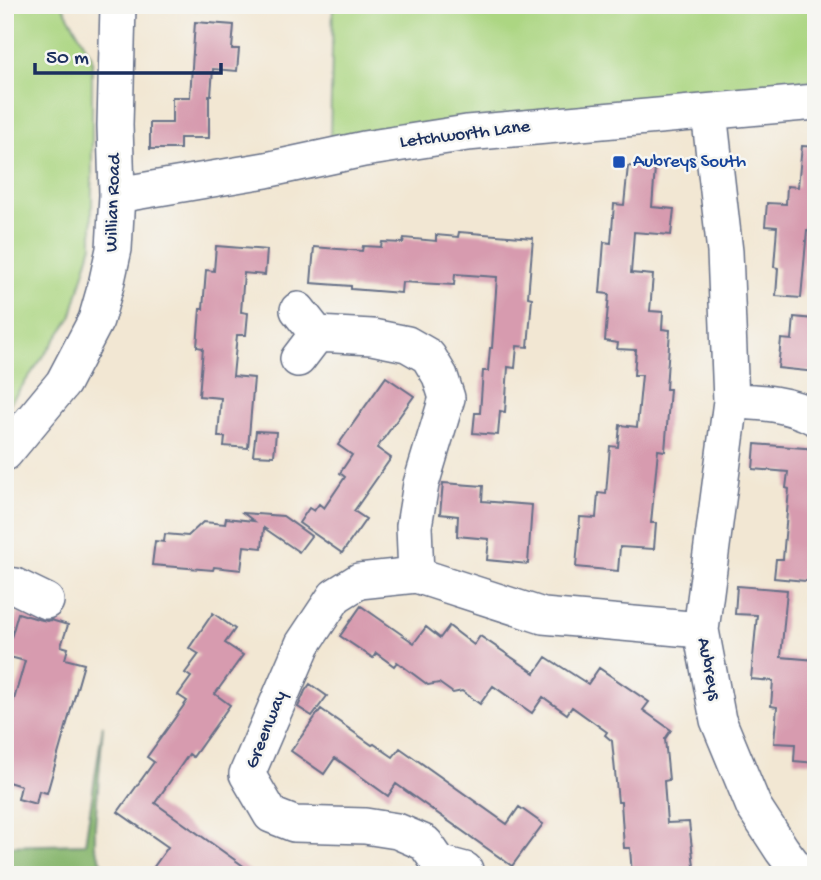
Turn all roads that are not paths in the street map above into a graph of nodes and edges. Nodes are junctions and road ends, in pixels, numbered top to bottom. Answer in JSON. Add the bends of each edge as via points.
{"nodes":[{"id":1,"x":118,"y":5,"type":"edge"},
{"id":2,"x":816,"y":102,"type":"edge"},
{"id":3,"x":709,"y":112,"type":"junction"},
{"id":4,"x":117,"y":195,"type":"junction"},
{"id":5,"x":304,"y":334,"type":"dead end"},
{"id":6,"x":731,"y":401,"type":"junction"},
{"id":7,"x":816,"y":418,"type":"edge"},
{"id":8,"x":5,"y":453,"type":"edge"},
{"id":9,"x":416,"y":575,"type":"junction"},
{"id":10,"x":5,"y":585,"type":"edge"},
{"id":11,"x":46,"y":601,"type":"dead end"},
{"id":12,"x":701,"y":629,"type":"junction"},
{"id":13,"x":446,"y":869,"type":"edge"},
{"id":14,"x":801,"y":875,"type":"edge"}],
"edges":[{"from":1,"to":4,"type":"street","name":"Willian Road"},
{"from":2,"to":3,"type":"street","name":"Letchworth Lane"},
{"from":3,"to":4,"type":"street","name":"Letchworth Lane","via":[[467,133]]},
{"from":3,"to":6,"type":"street","name":"Aubreys","via":[[725,252]]},
{"from":4,"to":8,"type":"street","name":"Willian Road","via":[[114,249],[96,320],[63,383]]},
{"from":5,"to":9,"type":"street","via":[[372,337],[407,344],[428,356],[440,376],[447,398],[421,484],[414,526]]},
{"from":6,"to":7,"type":"street","via":[[781,405]]},
{"from":6,"to":12,"type":"street","name":"Aubreys"},
{"from":9,"to":12,"type":"street","name":"Greenway","via":[[542,615]]},
{"from":9,"to":13,"type":"street","name":"Greenway","via":[[359,581],[335,596],[303,644],[247,774],[271,815],[294,824],[397,831],[425,843]]},
{"from":10,"to":11,"type":"street"},
{"from":12,"to":14,"type":"street","name":"Aubreys","via":[[718,720],[754,807]]}]}
